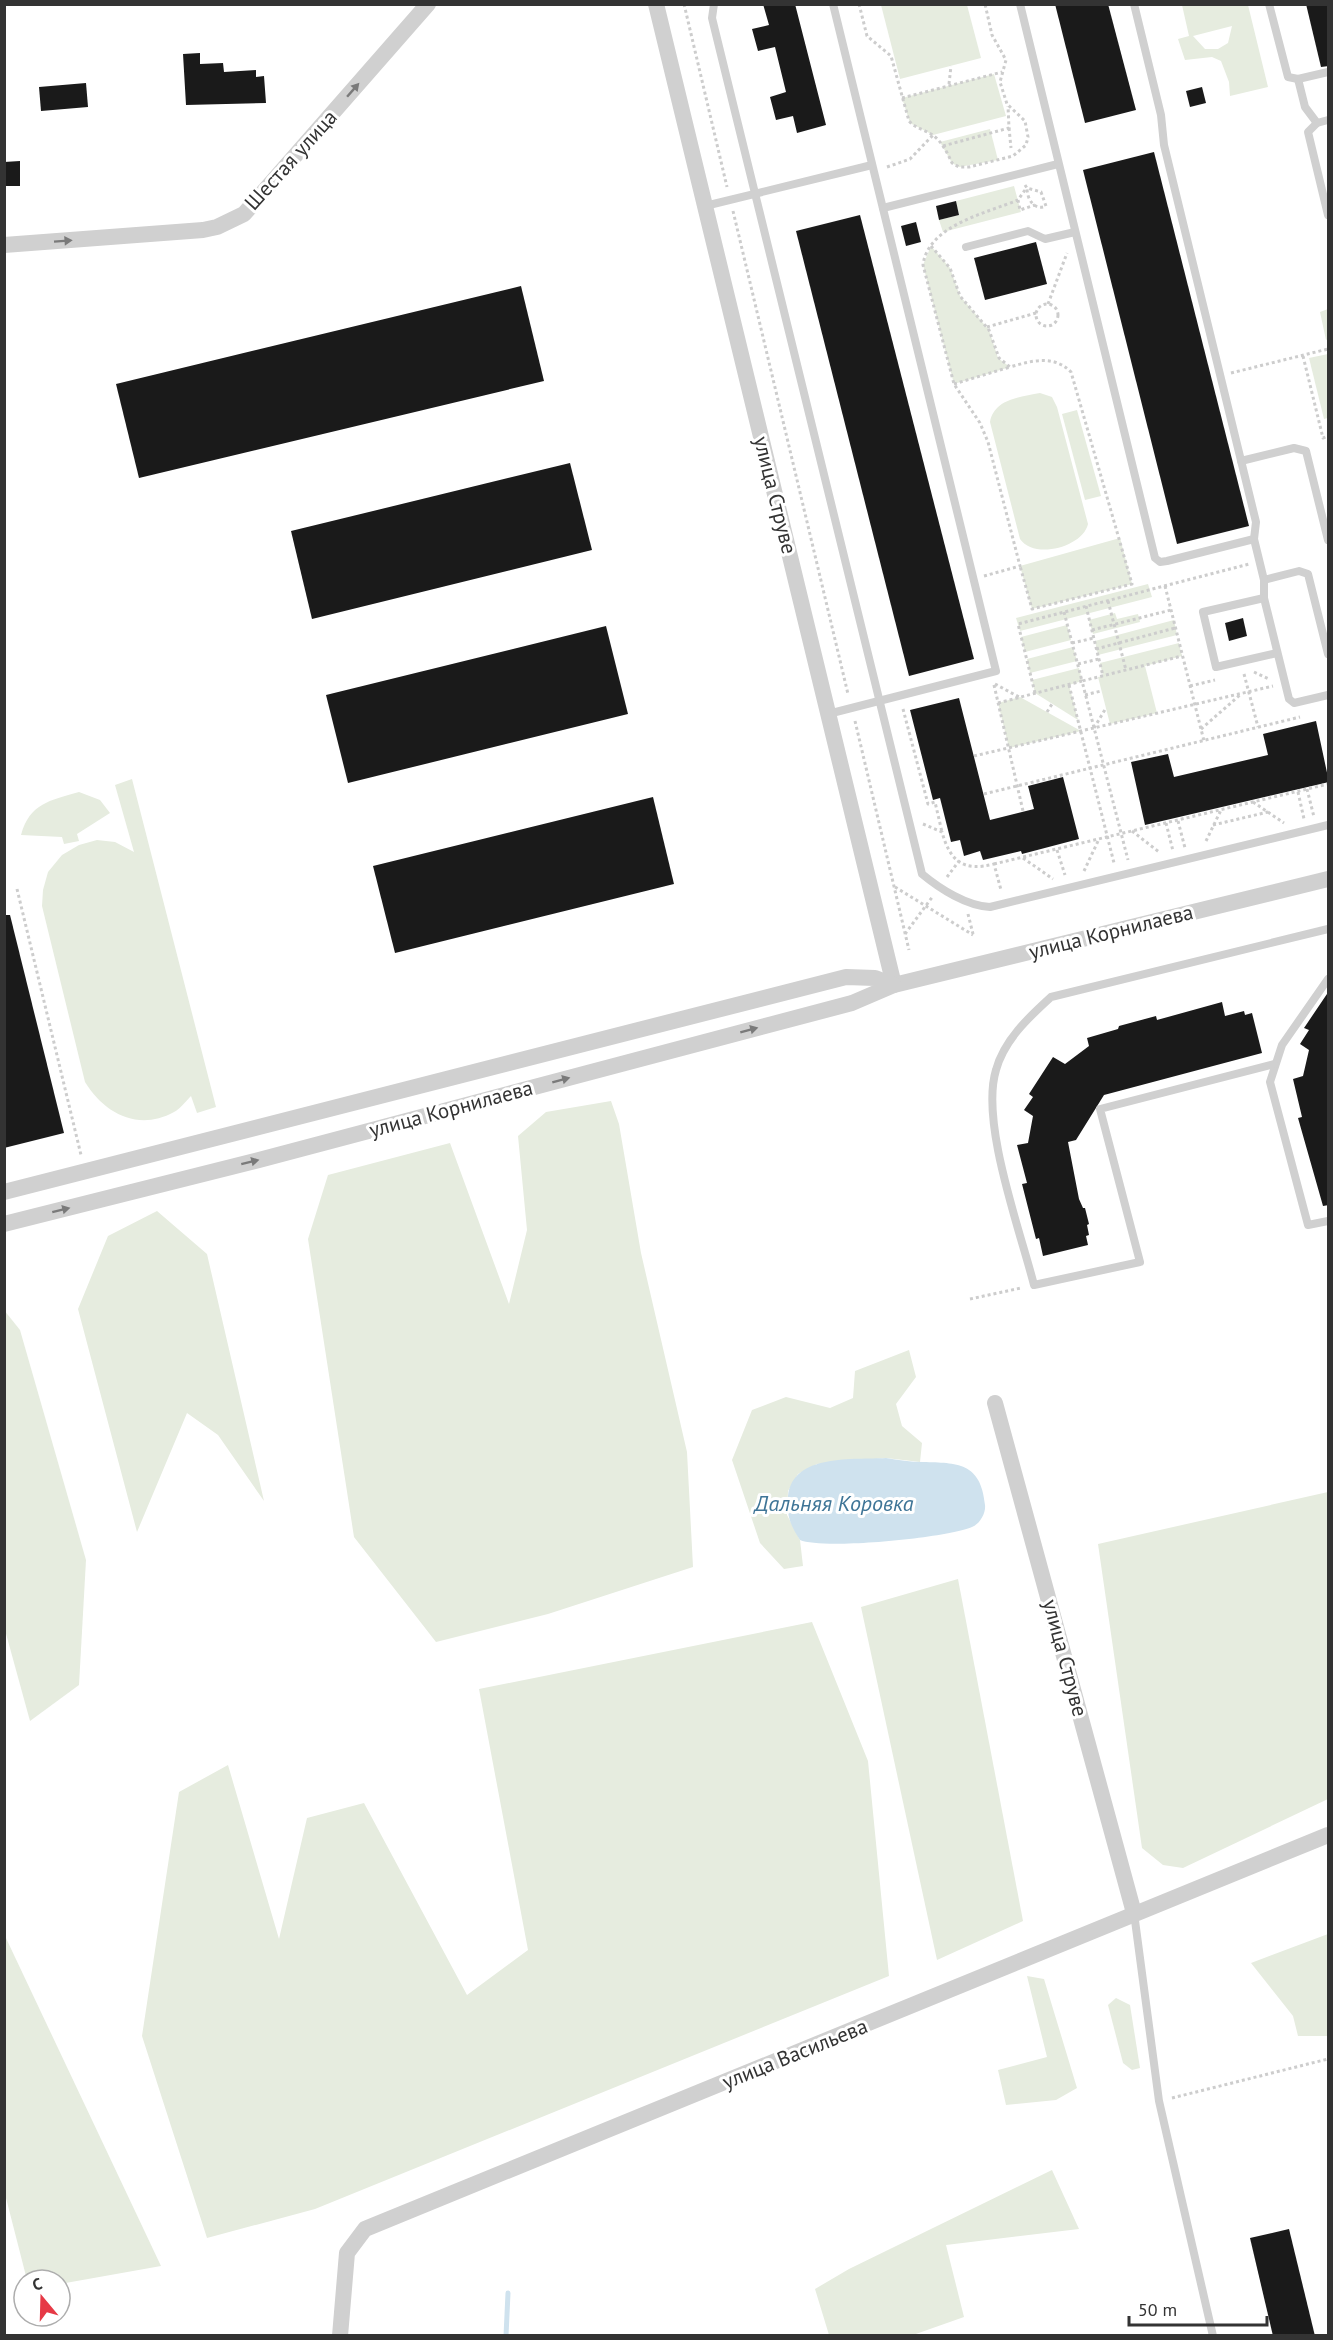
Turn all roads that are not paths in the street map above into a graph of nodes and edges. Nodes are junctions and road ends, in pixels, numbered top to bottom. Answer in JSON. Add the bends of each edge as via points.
{"nodes":[{"id":1,"x":428,"y":4,"type":"edge"},
{"id":2,"x":656,"y":4,"type":"edge"},
{"id":3,"x":714,"y":4,"type":"edge"},
{"id":4,"x":833,"y":4,"type":"edge"},
{"id":5,"x":1020,"y":4,"type":"edge"},
{"id":6,"x":1134,"y":4,"type":"edge"},
{"id":7,"x":1269,"y":4,"type":"edge"},
{"id":8,"x":1329,"y":72,"type":"edge"},
{"id":9,"x":1298,"y":79,"type":"junction"},
{"id":10,"x":1329,"y":120,"type":"edge"},
{"id":11,"x":1317,"y":123,"type":"junction"},
{"id":12,"x":1058,"y":164,"type":"junction"},
{"id":13,"x":873,"y":168,"type":"junction"},
{"id":14,"x":755,"y":194,"type":"junction"},
{"id":15,"x":705,"y":206,"type":"junction"},
{"id":16,"x":883,"y":208,"type":"junction"},
{"id":17,"x":1329,"y":214,"type":"edge"},
{"id":18,"x":1075,"y":232,"type":"junction"},
{"id":19,"x":4,"y":245,"type":"edge"},
{"id":20,"x":966,"y":247,"type":"dead end"},
{"id":21,"x":1241,"y":461,"type":"junction"},
{"id":22,"x":1254,"y":539,"type":"junction"},
{"id":23,"x":1329,"y":540,"type":"edge"},
{"id":24,"x":1264,"y":580,"type":"junction"},
{"id":25,"x":1264,"y":598,"type":"junction"},
{"id":26,"x":1277,"y":653,"type":"junction"},
{"id":27,"x":1329,"y":654,"type":"edge"},
{"id":28,"x":1329,"y":695,"type":"edge"},
{"id":29,"x":879,"y":701,"type":"junction"},
{"id":30,"x":828,"y":714,"type":"junction"},
{"id":31,"x":1329,"y":825,"type":"edge"},
{"id":32,"x":1329,"y":879,"type":"edge"},
{"id":33,"x":1329,"y":929,"type":"edge"},
{"id":34,"x":1329,"y":979,"type":"edge"},
{"id":35,"x":894,"y":985,"type":"junction"},
{"id":36,"x":1274,"y":1064,"type":"junction"},
{"id":37,"x":4,"y":1192,"type":"edge"},
{"id":38,"x":1329,"y":1221,"type":"edge"},
{"id":39,"x":4,"y":1224,"type":"edge"},
{"id":40,"x":995,"y":1403,"type":"dead end"},
{"id":41,"x":1329,"y":1835,"type":"edge"},
{"id":42,"x":1134,"y":1913,"type":"junction"},
{"id":43,"x":340,"y":2336,"type":"edge"},
{"id":44,"x":1213,"y":2336,"type":"edge"}],
"edges":[{"from":19,"to":1,"type":"street","name":"Шестая улица","one_way":true,"via":[[203,230],[244,214]]},
{"from":2,"to":15,"type":"street","name":"улица Струве"},
{"from":3,"to":14,"type":"lane","via":[[712,18]]},
{"from":4,"to":13,"type":"lane"},
{"from":5,"to":12,"type":"lane"},
{"from":6,"to":21,"type":"lane"},
{"from":7,"to":9,"type":"lane","via":[[1286,71],[1292,80]]},
{"from":8,"to":9,"type":"lane"},
{"from":9,"to":11,"type":"lane","via":[[1305,107]]},
{"from":10,"to":11,"type":"lane"},
{"from":11,"to":17,"type":"lane","via":[[1308,132]]},
{"from":12,"to":16,"type":"lane"},
{"from":12,"to":18,"type":"lane"},
{"from":13,"to":14,"type":"lane"},
{"from":13,"to":16,"type":"lane"},
{"from":14,"to":15,"type":"lane"},
{"from":14,"to":29,"type":"lane"},
{"from":15,"to":30,"type":"street","name":"улица Струве"},
{"from":16,"to":29,"type":"lane","via":[[996,671]]},
{"from":18,"to":20,"type":"lane","via":[[1045,239],[1028,231]]},
{"from":18,"to":22,"type":"lane","via":[[1155,558],[1167,561]]},
{"from":21,"to":22,"type":"lane","via":[[1256,522]]},
{"from":21,"to":23,"type":"lane","via":[[1294,448],[1306,451]]},
{"from":22,"to":24,"type":"lane"},
{"from":24,"to":25,"type":"lane"},
{"from":24,"to":27,"type":"lane","via":[[1299,571],[1308,574]]},
{"from":25,"to":26,"type":"lane"},
{"from":25,"to":26,"type":"lane","via":[[1203,612],[1216,666]]},
{"from":26,"to":28,"type":"lane","via":[[1289,699],[1294,703]]},
{"from":29,"to":30,"type":"lane"},
{"from":29,"to":31,"type":"lane","via":[[922,874],[979,906],[1005,904]]},
{"from":30,"to":35,"type":"street","name":"улица Струве"},
{"from":32,"to":35,"type":"street","name":"улица Корнилаева"},
{"from":33,"to":36,"type":"lane","via":[[1051,997],[1027,1019],[996,1069],[991,1096],[992,1124],[1034,1285],[1140,1262],[1100,1109]]},
{"from":34,"to":36,"type":"lane","via":[[1282,1045]]},
{"from":35,"to":37,"type":"street","name":"улица Корнилаева","via":[[875,978],[846,976]]},
{"from":39,"to":35,"type":"street","name":"улица Корнилаева","one_way":true,"via":[[852,1003]]},
{"from":36,"to":38,"type":"lane","via":[[1270,1082],[1308,1225]]},
{"from":40,"to":42,"type":"street","name":"улица Струве"},
{"from":41,"to":42,"type":"street","name":"улица Васильева"},
{"from":42,"to":43,"type":"street","name":"улица Васильева","via":[[364,2229],[347,2253]]},
{"from":42,"to":44,"type":"lane","via":[[1159,2101]]}]}
